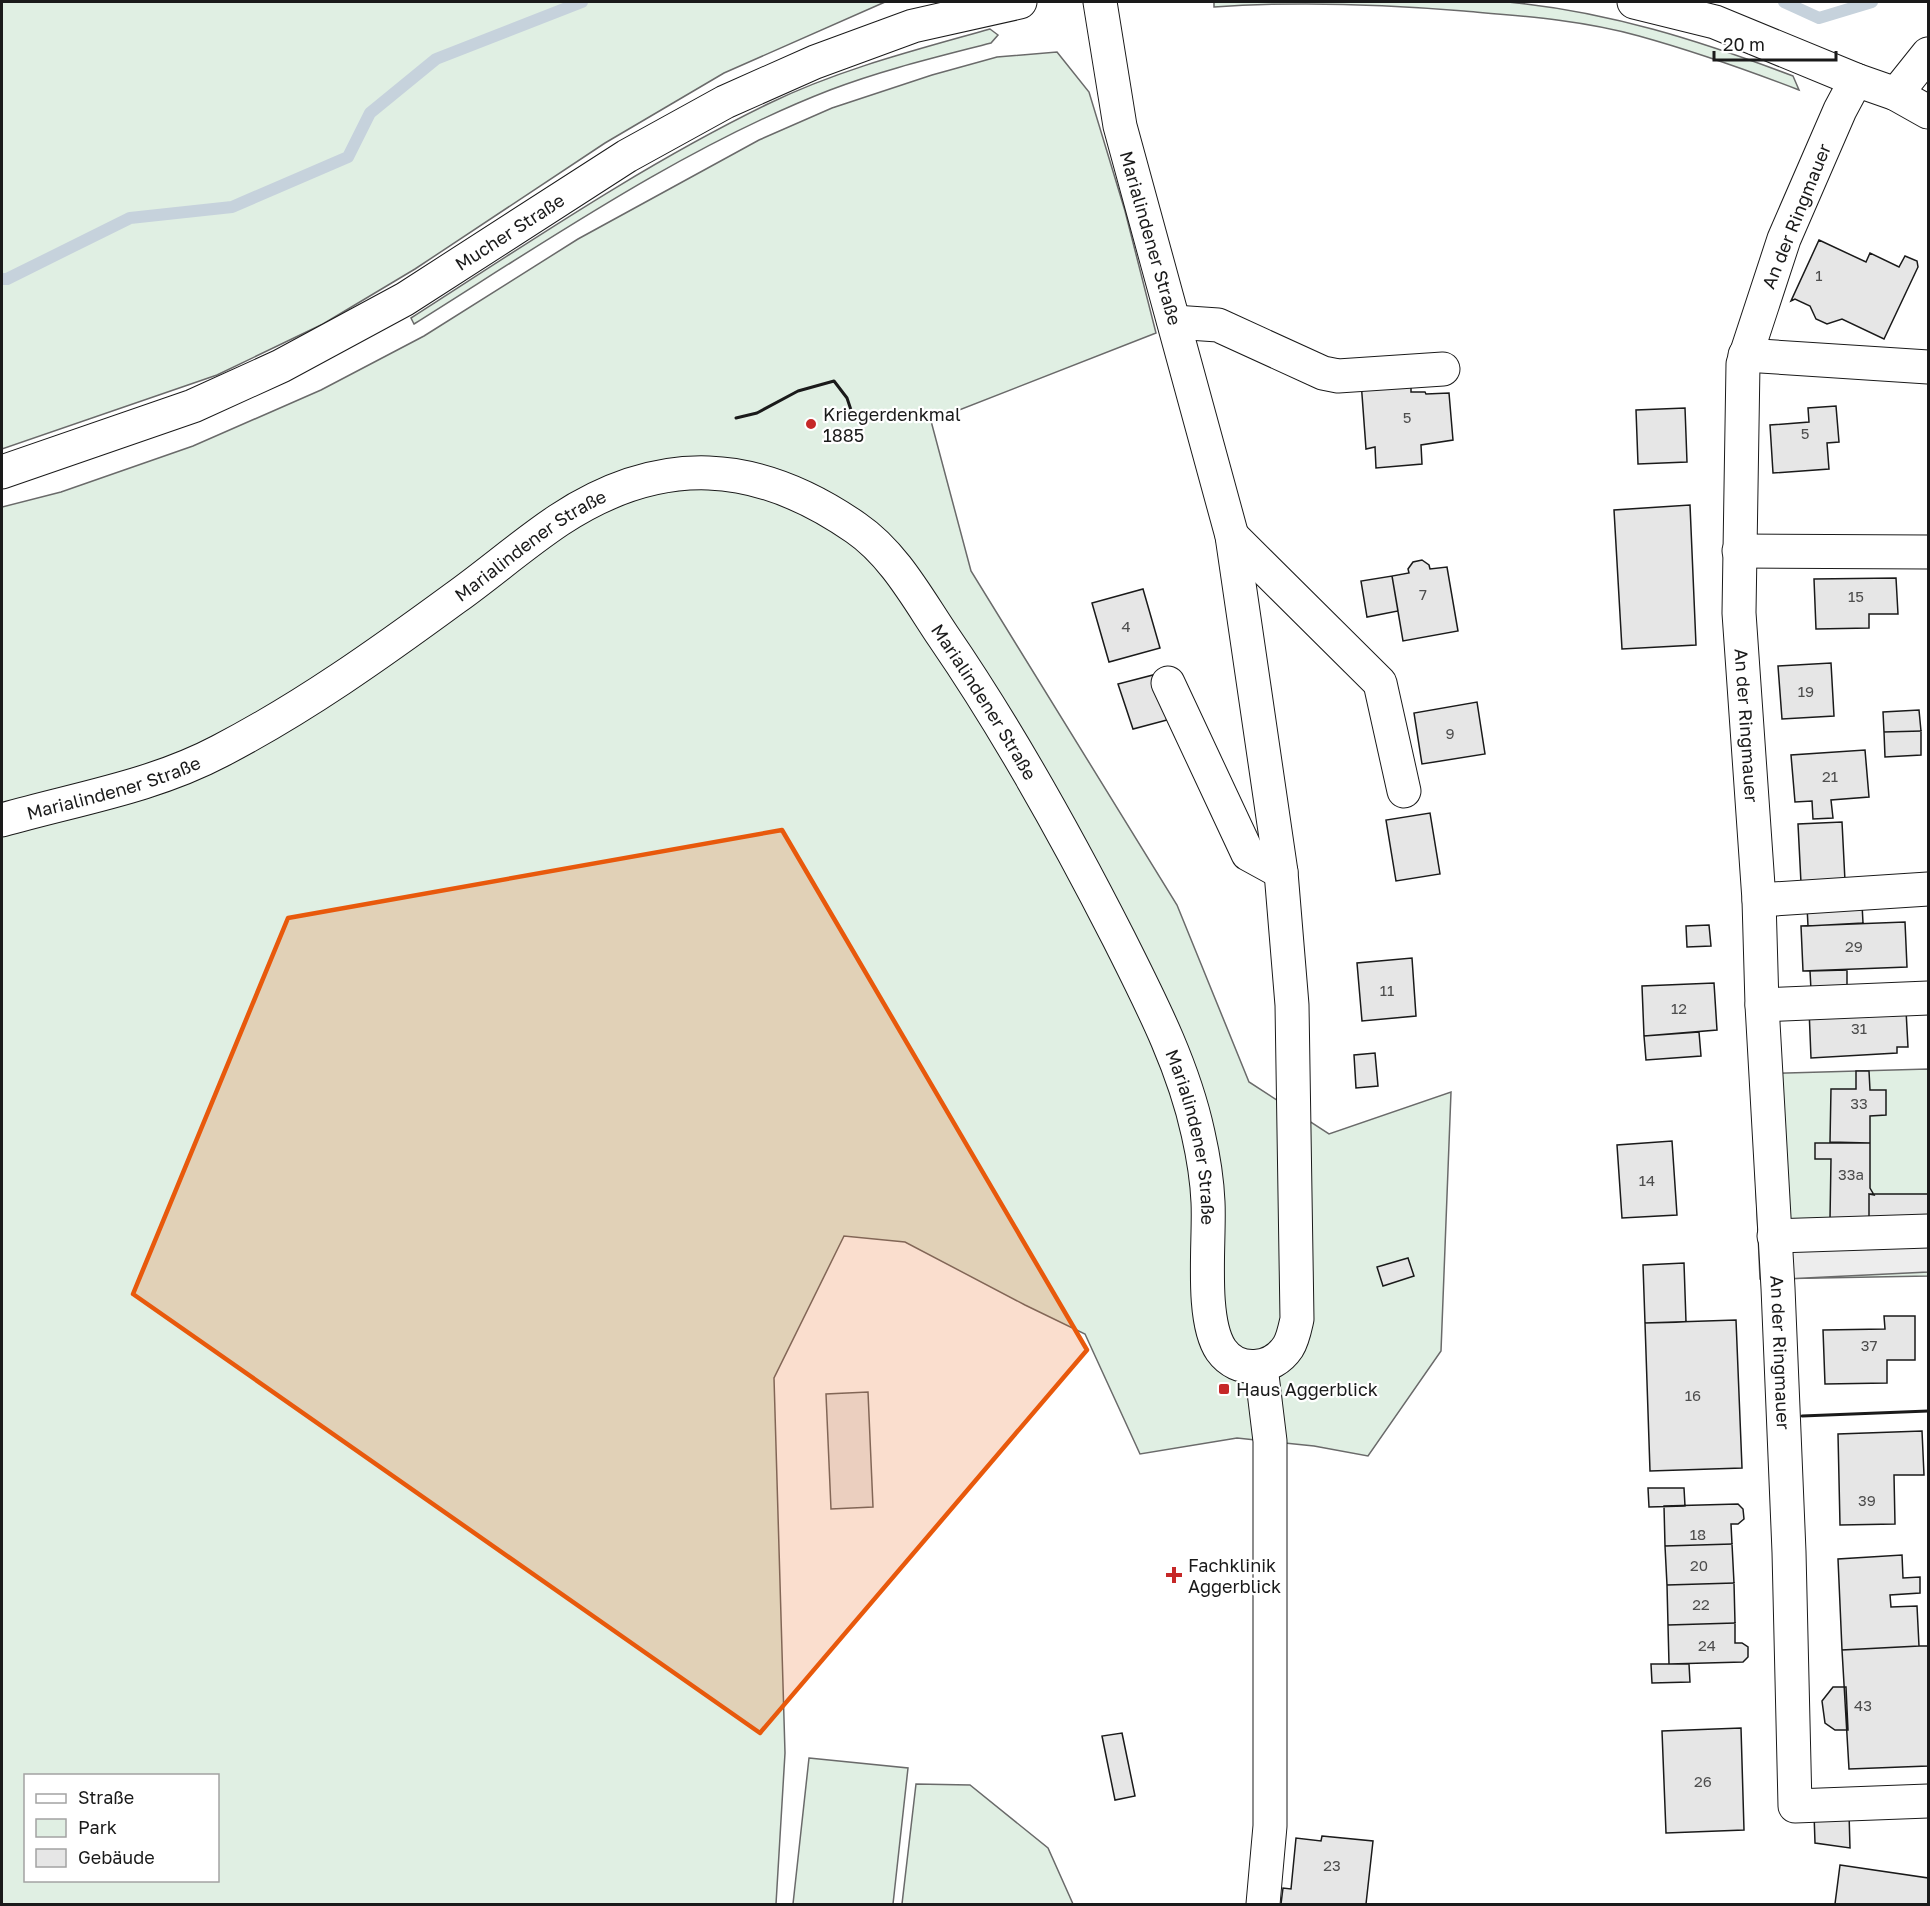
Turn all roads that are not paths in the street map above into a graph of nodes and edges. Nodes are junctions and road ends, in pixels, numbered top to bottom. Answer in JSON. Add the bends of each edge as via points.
{"nodes":[{"id":1,"x":1020,"y":2,"type":"edge"},
{"id":2,"x":1100,"y":2,"type":"edge"},
{"id":3,"x":1634,"y":2,"type":"edge"},
{"id":4,"x":1715,"y":11,"type":"edge"},
{"id":5,"x":1929,"y":54,"type":"edge"},
{"id":6,"x":1856,"y":80,"type":"junction"},
{"id":7,"x":1896,"y":94,"type":"junction"},
{"id":8,"x":1929,"y":112,"type":"edge"},
{"id":9,"x":1174,"y":322,"type":"junction"},
{"id":10,"x":1745,"y":355,"type":"junction"},
{"id":11,"x":1929,"y":367,"type":"edge"},
{"id":12,"x":1443,"y":369,"type":"dead end"},
{"id":13,"x":2,"y":472,"type":"edge"},
{"id":14,"x":1232,"y":536,"type":"junction"},
{"id":15,"x":1739,"y":551,"type":"junction"},
{"id":16,"x":1929,"y":552,"type":"edge"},
{"id":17,"x":1168,"y":683,"type":"dead end"},
{"id":18,"x":1404,"y":791,"type":"dead end"},
{"id":19,"x":2,"y":820,"type":"edge"},
{"id":20,"x":1281,"y":872,"type":"junction"},
{"id":21,"x":1929,"y":889,"type":"edge"},
{"id":22,"x":1760,"y":900,"type":"junction"},
{"id":23,"x":1929,"y":998,"type":"edge"},
{"id":24,"x":1762,"y":1005,"type":"junction"},
{"id":25,"x":1929,"y":1231,"type":"edge"},
{"id":26,"x":1774,"y":1236,"type":"junction"},
{"id":27,"x":1261,"y":1367,"type":"junction"},
{"id":28,"x":1929,"y":1801,"type":"edge"},
{"id":29,"x":1263,"y":1905,"type":"edge"}],
"edges":[{"from":1,"to":13,"type":"street","name":"Mucher Straße","via":[[913,26],[815,62],[725,102],[627,156],[405,299],[281,366],[193,406]]},
{"from":2,"to":9,"type":"street","name":"Marialindener Straße","via":[[1120,126]]},
{"from":3,"to":4,"type":"street"},
{"from":4,"to":6,"type":"street"},
{"from":5,"to":7,"type":"street"},
{"from":6,"to":7,"type":"street"},
{"from":6,"to":10,"type":"street","name":"An der Ringmauer","via":[[1784,238]]},
{"from":7,"to":8,"type":"street"},
{"from":9,"to":12,"type":"street","via":[[1218,325],[1323,373],[1338,376]]},
{"from":9,"to":14,"type":"street","name":"Marialindener Straße"},
{"from":10,"to":11,"type":"street"},
{"from":10,"to":15,"type":"street","name":"An der Ringmauer"},
{"from":14,"to":18,"type":"street","via":[[1380,682]]},
{"from":14,"to":20,"type":"street","name":"Marialindener Straße"},
{"from":15,"to":16,"type":"street"},
{"from":15,"to":22,"type":"street","name":"An der Ringmauer"},
{"from":17,"to":20,"type":"street","via":[[1248,854]]},
{"from":19,"to":27,"type":"street","name":"Marialindener Straße","via":[[153,781],[220,752],[344,678],[559,520],[623,487],[693,471],[743,477],[808,498],[861,531],[897,567],[984,697],[1094,890],[1157,1014],[1198,1132],[1208,1193],[1211,1325],[1219,1347],[1233,1362]]},
{"from":20,"to":27,"type":"street","name":"Marialindener Straße","via":[[1292,1005],[1297,1319],[1288,1348]]},
{"from":21,"to":22,"type":"street"},
{"from":22,"to":24,"type":"street","name":"An der Ringmauer"},
{"from":23,"to":24,"type":"street"},
{"from":24,"to":26,"type":"street","name":"An der Ringmauer"},
{"from":25,"to":26,"type":"street"},
{"from":26,"to":28,"type":"street","name":"An der Ringmauer","via":[[1790,1552],[1795,1806]]},
{"from":27,"to":29,"type":"street","via":[[1270,1441],[1270,1826]]}]}
